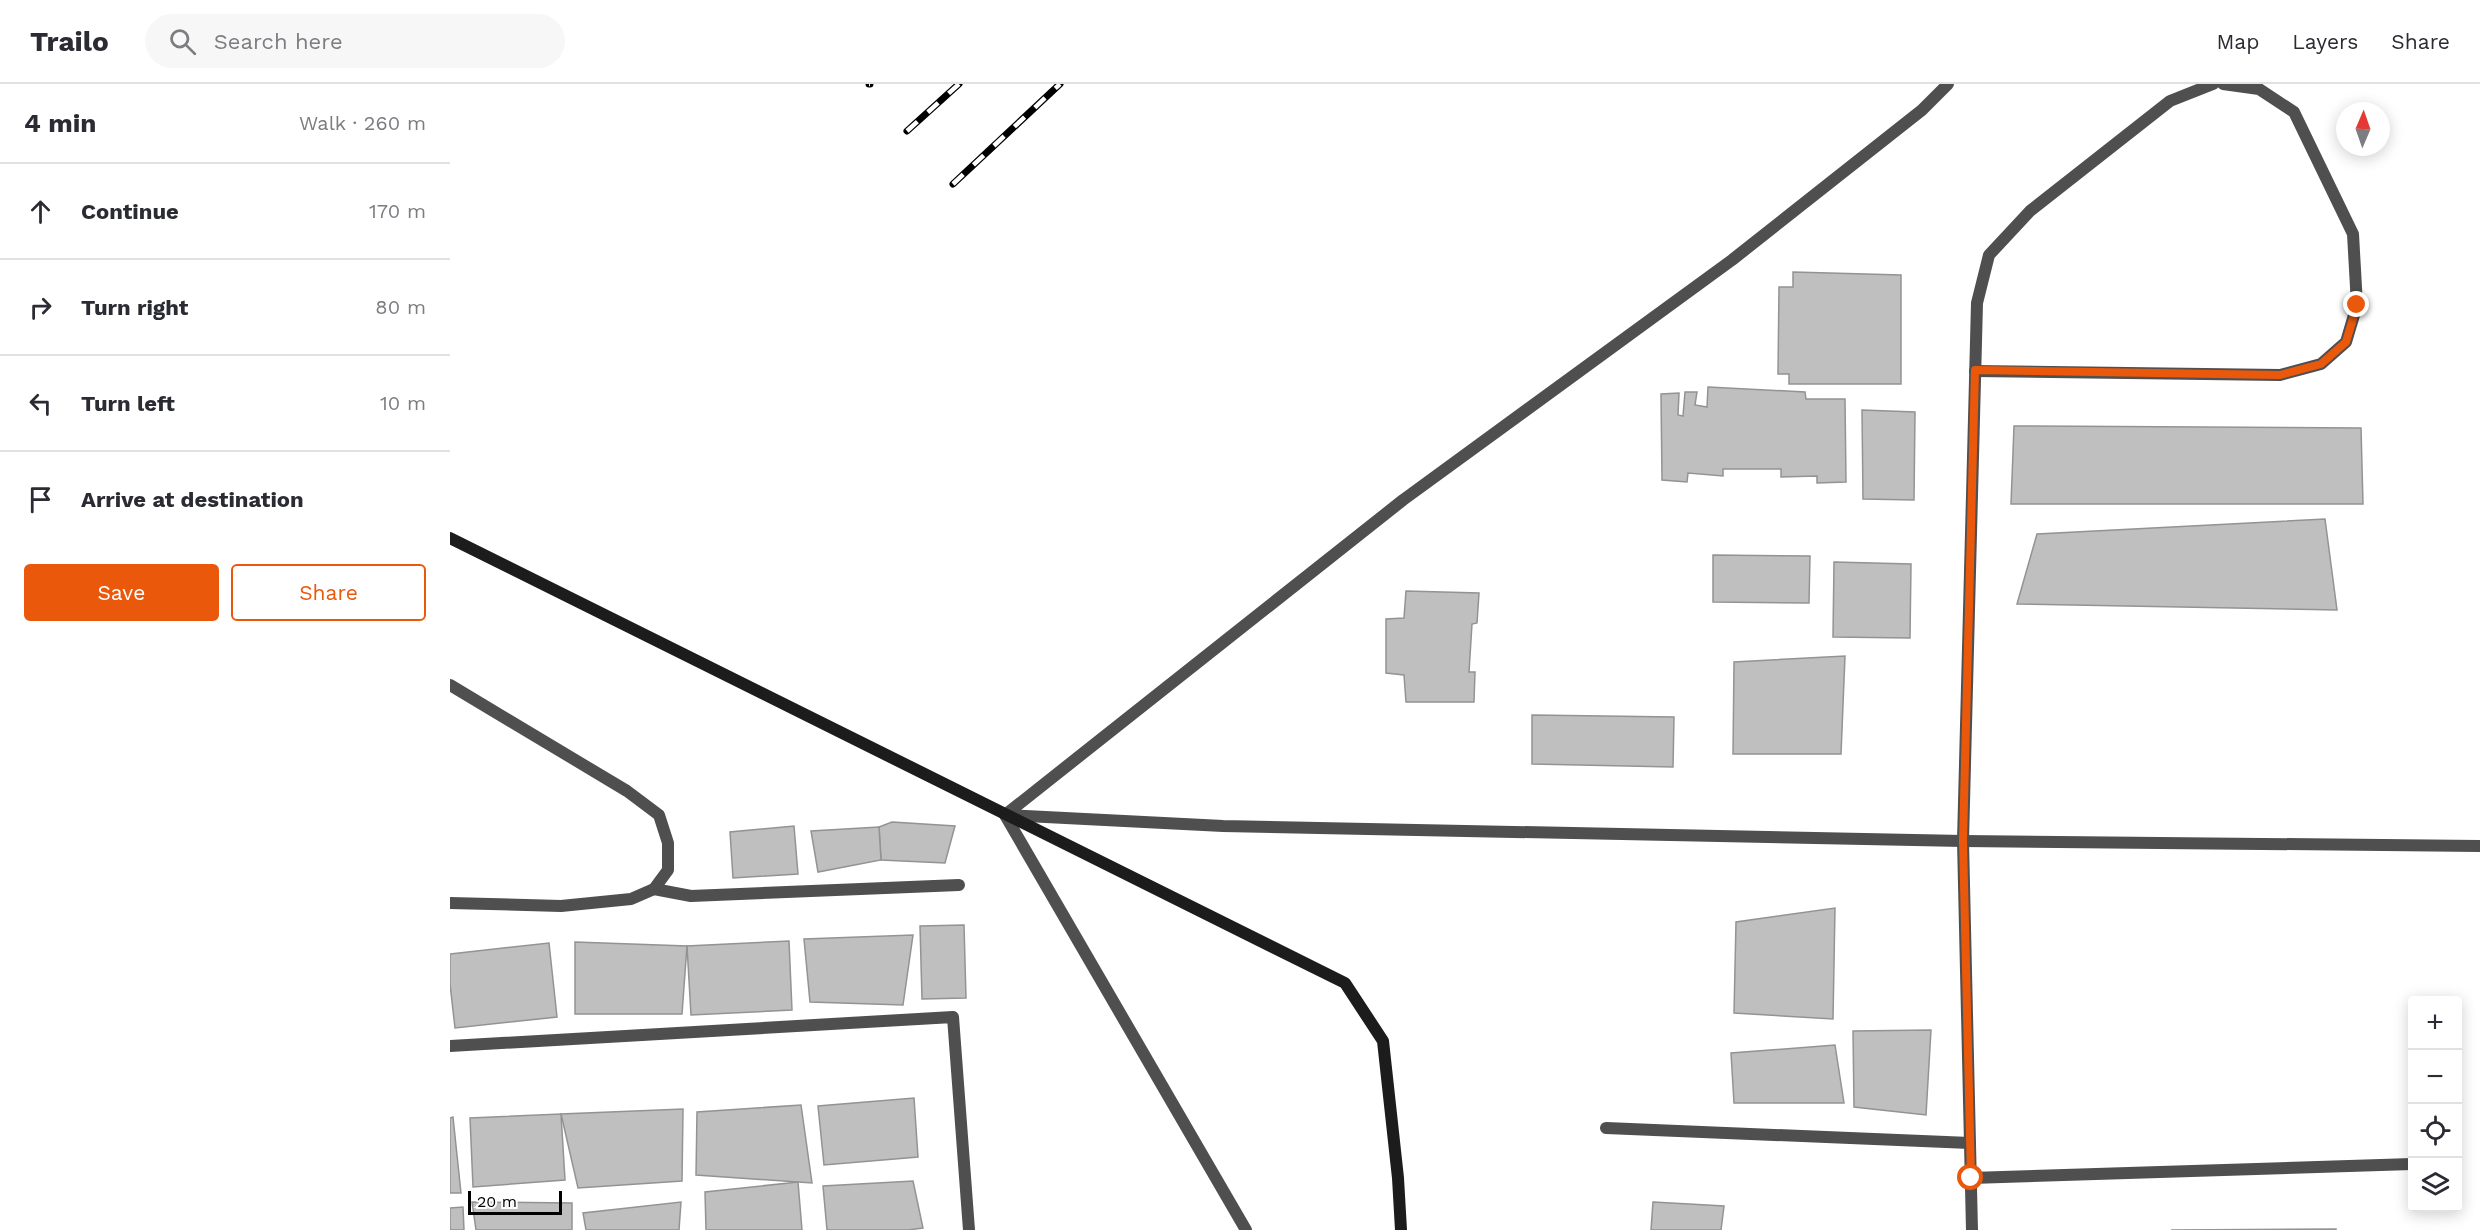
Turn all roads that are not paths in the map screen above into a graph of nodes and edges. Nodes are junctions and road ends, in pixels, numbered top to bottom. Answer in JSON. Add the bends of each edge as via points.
{"nodes":[{"id":1,"x":1948,"y":84,"type":"edge"},
{"id":2,"x":2213,"y":84,"type":"edge"},
{"id":3,"x":2223,"y":84,"type":"edge"},
{"id":4,"x":1975,"y":370,"type":"junction"},
{"id":5,"x":450,"y":538,"type":"edge"},
{"id":6,"x":450,"y":685,"type":"edge"},
{"id":7,"x":1005,"y":815,"type":"junction"},
{"id":8,"x":1963,"y":841,"type":"junction"},
{"id":9,"x":2480,"y":846,"type":"edge"},
{"id":10,"x":959,"y":885,"type":"dead end"},
{"id":11,"x":654,"y":889,"type":"junction"},
{"id":12,"x":450,"y":903,"type":"edge"},
{"id":13,"x":450,"y":1046,"type":"edge"},
{"id":14,"x":1606,"y":1128,"type":"dead end"},
{"id":15,"x":1970,"y":1143,"type":"junction"},
{"id":16,"x":2408,"y":1164,"type":"edge"},
{"id":17,"x":1971,"y":1178,"type":"junction"},
{"id":18,"x":969,"y":1230,"type":"edge"},
{"id":19,"x":1246,"y":1230,"type":"edge"},
{"id":20,"x":1401,"y":1230,"type":"edge"},
{"id":21,"x":1972,"y":1230,"type":"edge"}],
"edges":[{"from":1,"to":7,"type":"street","via":[[1922,110],[1732,260],[1403,500]]},
{"from":2,"to":4,"type":"street","via":[[2170,101],[2030,210],[1989,255],[1977,303]]},
{"from":3,"to":4,"type":"street","via":[[2259,89],[2294,112],[2353,234],[2357,305],[2346,342],[2321,364],[2280,375]]},
{"from":4,"to":8,"type":"street"},
{"from":5,"to":7,"type":"main road"},
{"from":6,"to":11,"type":"street","via":[[627,790],[659,815],[668,843],[668,870]]},
{"from":7,"to":8,"type":"street","via":[[1223,826]]},
{"from":7,"to":19,"type":"street"},
{"from":7,"to":20,"type":"main road","via":[[1346,983],[1383,1041]]},
{"from":8,"to":9,"type":"street"},
{"from":8,"to":15,"type":"street"},
{"from":10,"to":11,"type":"street","via":[[691,896]]},
{"from":11,"to":12,"type":"street","via":[[631,899],[561,906]]},
{"from":13,"to":18,"type":"street","via":[[953,1017]]},
{"from":14,"to":15,"type":"street"},
{"from":15,"to":17,"type":"street"},
{"from":16,"to":17,"type":"street"},
{"from":17,"to":21,"type":"street"}]}
